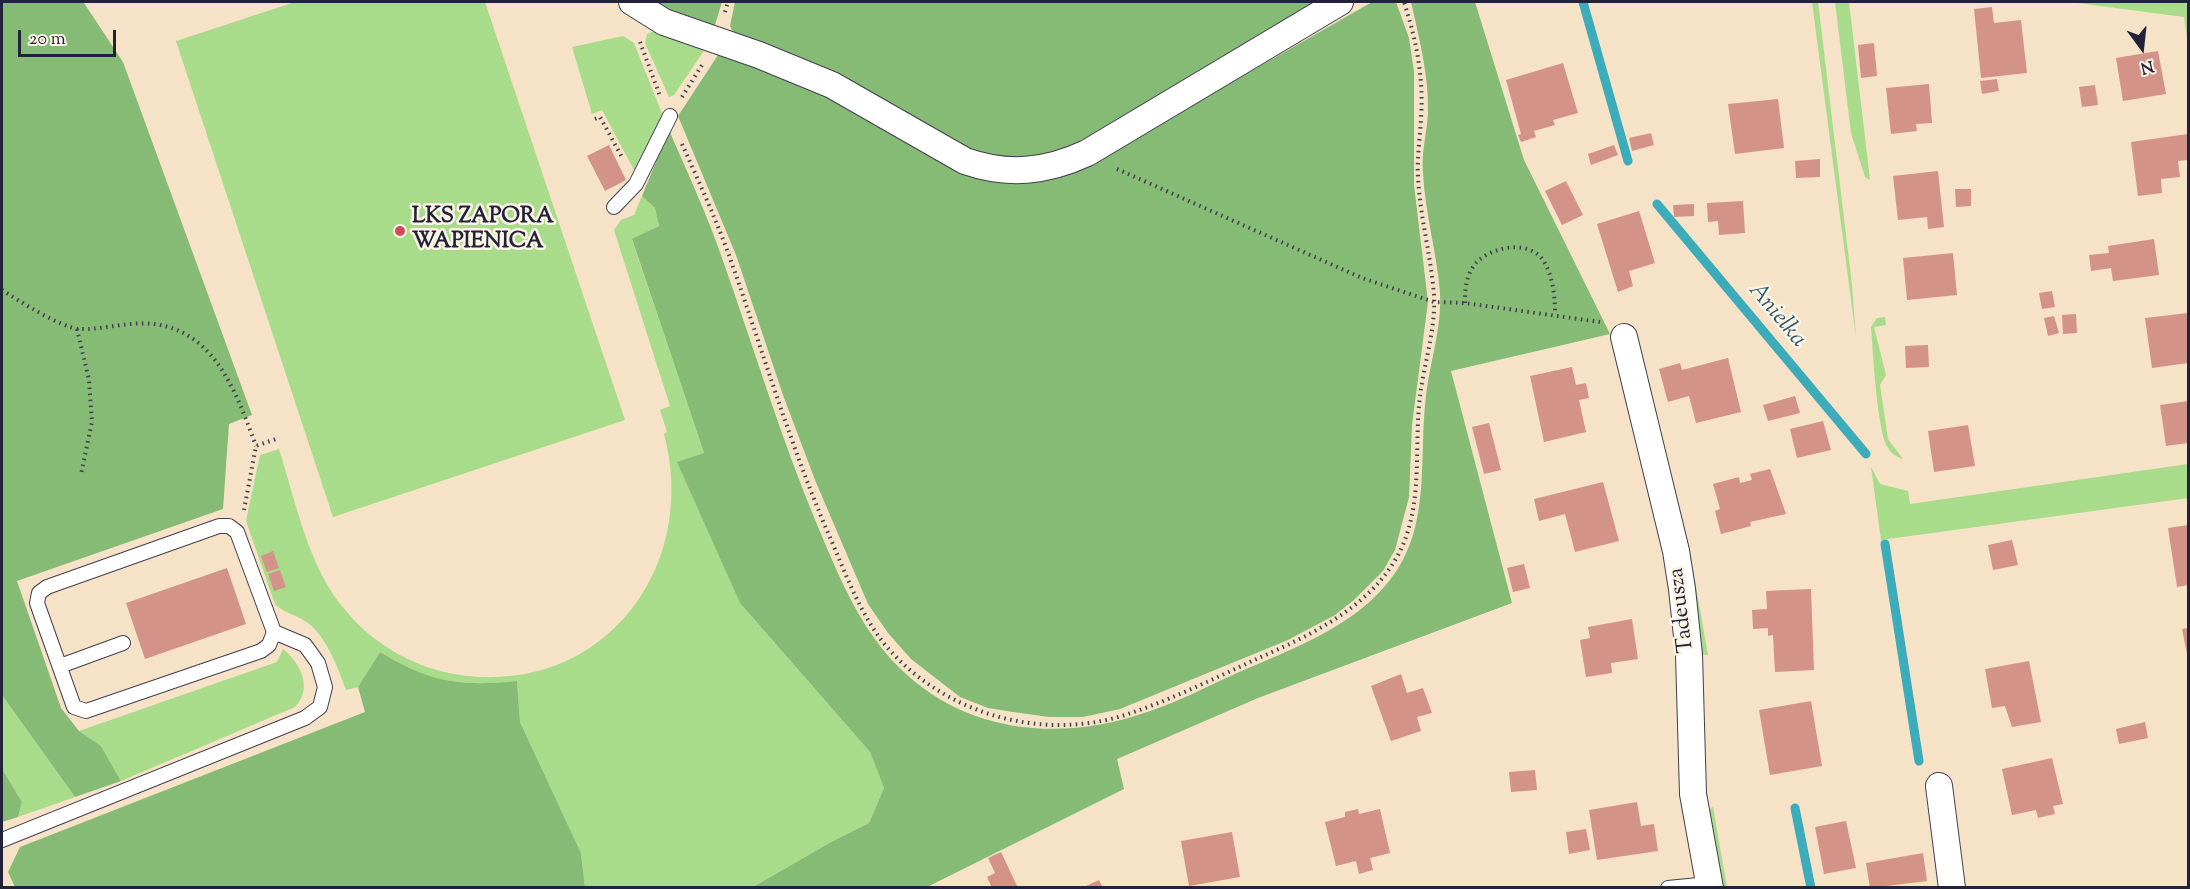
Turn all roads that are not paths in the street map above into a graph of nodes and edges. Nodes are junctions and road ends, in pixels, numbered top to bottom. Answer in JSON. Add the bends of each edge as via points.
{"nodes":[{"id":1,"x":1340,"y":2,"type":"edge"},
{"id":2,"x":633,"y":3,"type":"edge"},
{"id":3,"x":670,"y":116,"type":"road end"},
{"id":4,"x":614,"y":207,"type":"dead end"},
{"id":5,"x":1614,"y":330,"type":"road end"},
{"id":6,"x":274,"y":632,"type":"junction"},
{"id":7,"x":123,"y":643,"type":"dead end"},
{"id":8,"x":60,"y":666,"type":"junction"},
{"id":9,"x":1939,"y":786,"type":"dead end"},
{"id":10,"x":2,"y":840,"type":"edge"},
{"id":11,"x":1710,"y":886,"type":"edge"},
{"id":12,"x":1668,"y":888,"type":"edge"},
{"id":13,"x":1952,"y":888,"type":"edge"}],
"edges":[{"from":1,"to":2,"type":"street","via":[[1087,153],[1040,169],[1015,171],[988,169],[942,150],[832,85],[664,22]]},
{"from":3,"to":4,"type":"lane","via":[[636,184]]},
{"from":5,"to":11,"type":"street","name":"Tadeusza","via":[[1676,551],[1689,655],[1693,794]]},
{"from":6,"to":8,"type":"lane","via":[[269,645],[261,651],[86,711],[74,707]]},
{"from":6,"to":8,"type":"lane","via":[[237,532],[229,526],[219,526],[39,593],[37,603]]},
{"from":6,"to":10,"type":"lane","via":[[305,645],[318,663],[325,687],[320,707],[305,718]]},
{"from":7,"to":8,"type":"lane"},
{"from":9,"to":13,"type":"street"},
{"from":11,"to":12,"type":"lane"}]}
